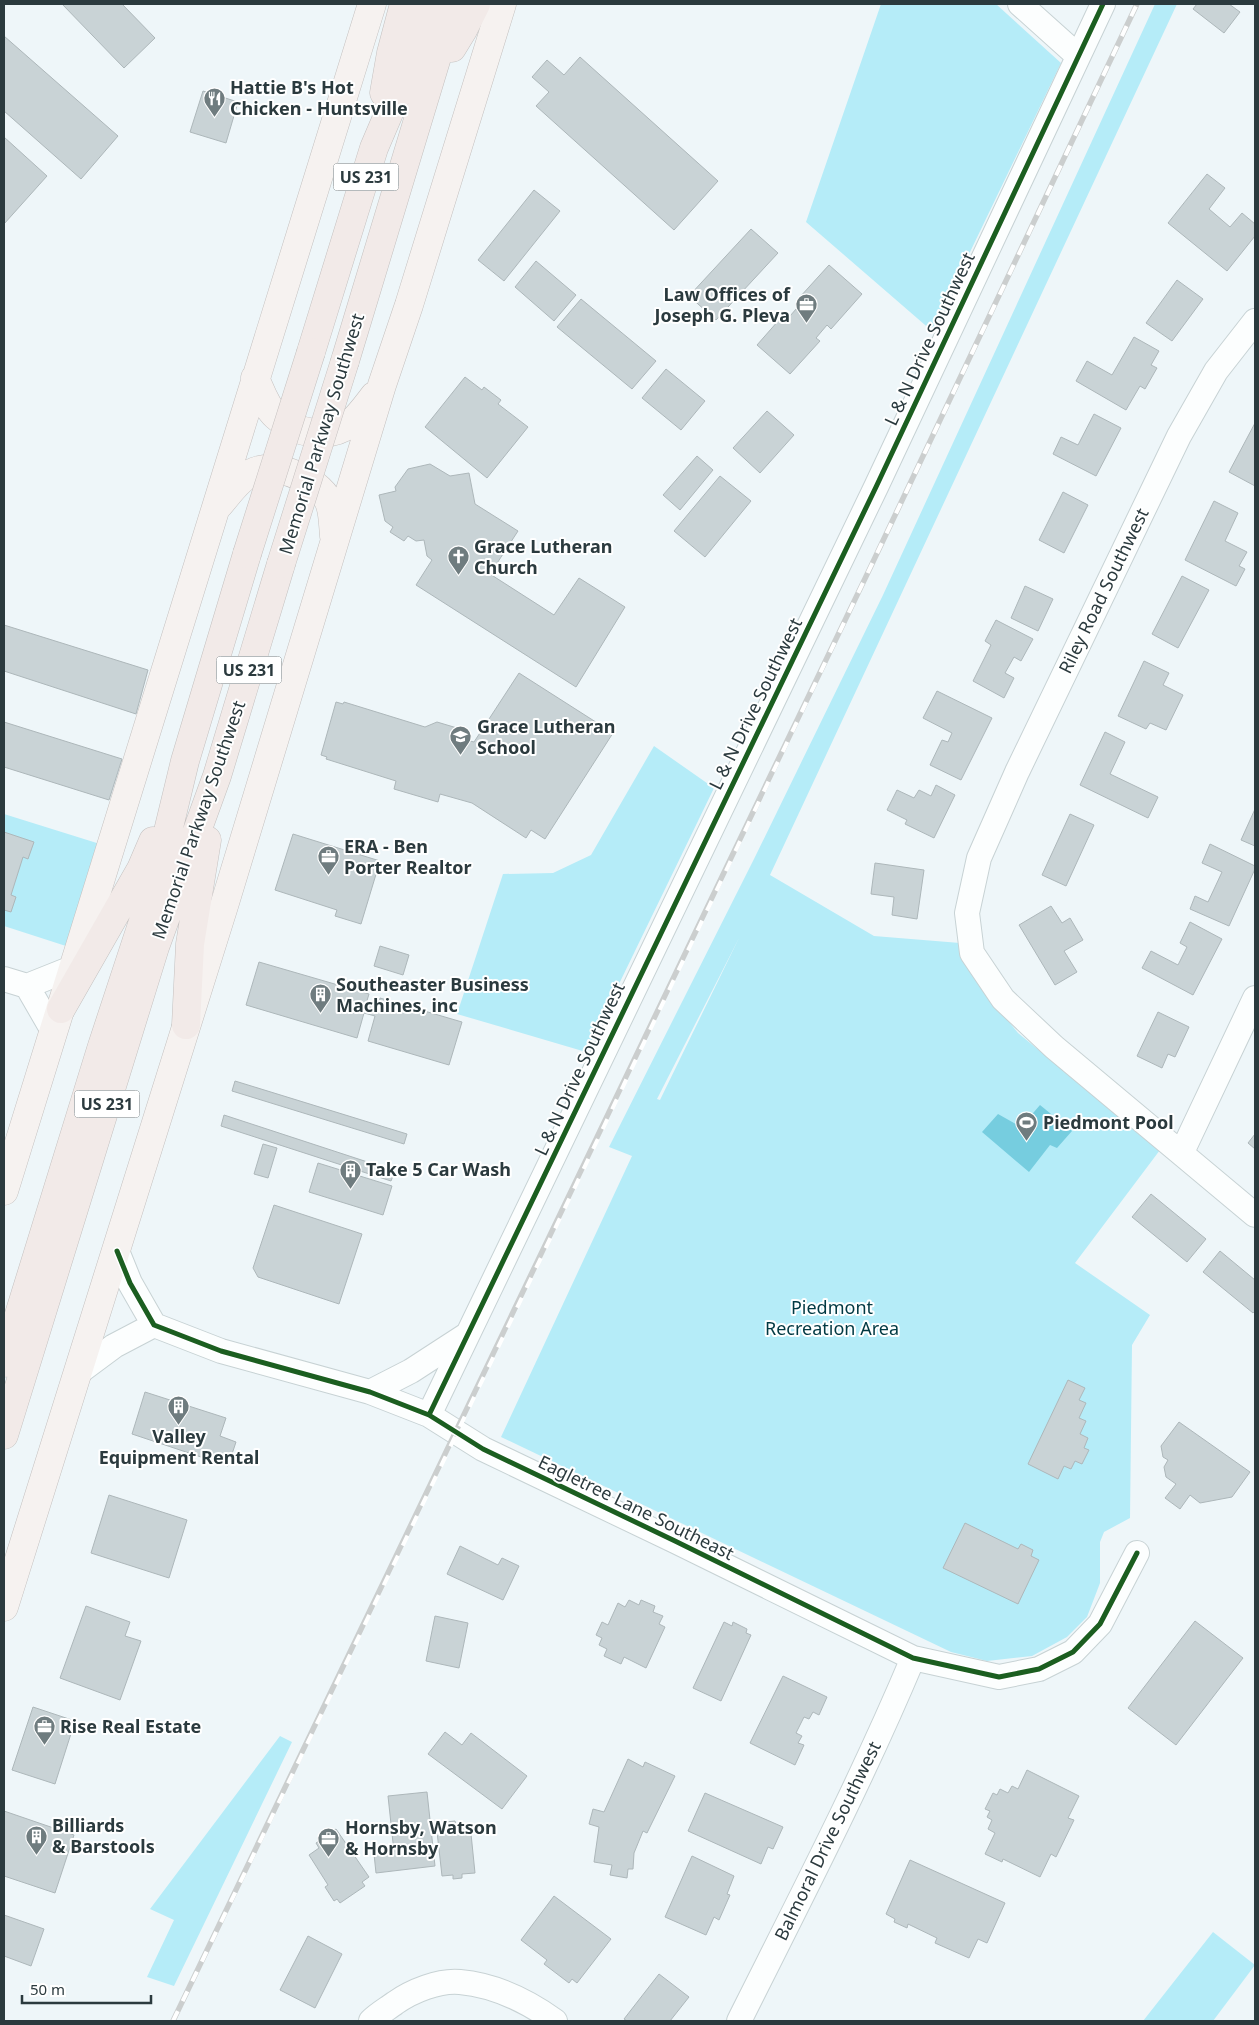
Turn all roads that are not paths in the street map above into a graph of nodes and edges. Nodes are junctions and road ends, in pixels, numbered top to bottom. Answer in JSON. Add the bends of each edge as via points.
{"nodes":[{"id":1,"x":372,"y":4,"type":"edge"},
{"id":2,"x":404,"y":4,"type":"edge"},
{"id":3,"x":428,"y":4,"type":"edge"},
{"id":4,"x":453,"y":4,"type":"edge"},
{"id":5,"x":476,"y":4,"type":"edge"},
{"id":6,"x":502,"y":4,"type":"edge"},
{"id":7,"x":1020,"y":4,"type":"edge"},
{"id":8,"x":1103,"y":4,"type":"edge"},
{"id":9,"x":1078,"y":56,"type":"junction"},
{"id":10,"x":430,"y":83,"type":"junction"},
{"id":11,"x":374,"y":148,"type":"junction"},
{"id":12,"x":1255,"y":322,"type":"edge"},
{"id":13,"x":255,"y":378,"type":"junction"},
{"id":14,"x":382,"y":384,"type":"junction"},
{"id":15,"x":214,"y":511,"type":"junction"},
{"id":16,"x":335,"y":540,"type":"junction"},
{"id":17,"x":217,"y":776,"type":"junction"},
{"id":18,"x":181,"y":778,"type":"junction"},
{"id":19,"x":72,"y":968,"type":"junction"},
{"id":20,"x":4,"y":979,"type":"edge"},
{"id":21,"x":27,"y":986,"type":"junction"},
{"id":22,"x":1255,"y":998,"type":"edge"},
{"id":23,"x":57,"y":1020,"type":"junction"},
{"id":24,"x":186,"y":1025,"type":"junction"},
{"id":25,"x":1182,"y":1152,"type":"junction"},
{"id":26,"x":4,"y":1191,"type":"edge"},
{"id":27,"x":1255,"y":1215,"type":"edge"},
{"id":28,"x":116,"y":1251,"type":"junction"},
{"id":29,"x":154,"y":1326,"type":"junction"},
{"id":30,"x":468,"y":1334,"type":"junction"},
{"id":31,"x":4,"y":1363,"type":"edge"},
{"id":32,"x":79,"y":1372,"type":"junction"},
{"id":33,"x":370,"y":1392,"type":"junction"},
{"id":34,"x":429,"y":1415,"type":"junction"},
{"id":35,"x":4,"y":1435,"type":"edge"},
{"id":36,"x":1137,"y":1553,"type":"dead end"},
{"id":37,"x":4,"y":1607,"type":"edge"},
{"id":38,"x":913,"y":1658,"type":"junction"},
{"id":39,"x":371,"y":2021,"type":"edge"},
{"id":40,"x":555,"y":2021,"type":"edge"},
{"id":41,"x":739,"y":2021,"type":"edge"}],
"edges":[{"from":1,"to":13,"type":"main road"},
{"from":2,"to":11,"type":"highway","via":[[391,53]]},
{"from":3,"to":11,"type":"highway","name":"Memorial Parkway Southwest","number":"US 231","via":[[403,80]]},
{"from":4,"to":10,"type":"highway","name":"Memorial Parkway Southwest","number":"US 231"},
{"from":5,"to":10,"type":"highway"},
{"from":6,"to":14,"type":"main road"},
{"from":7,"to":9,"type":"street"},
{"from":8,"to":9,"type":"street","name":"L & N Drive Southwest"},
{"from":9,"to":30,"type":"street","name":"L & N Drive Southwest","via":[[880,478]]},
{"from":10,"to":17,"type":"highway","name":"Memorial Parkway Southwest","number":"US 231","bridge":true},
{"from":11,"to":18,"type":"highway","name":"Memorial Parkway Southwest","number":"US 231","bridge":true,"via":[[247,554]]},
{"from":12,"to":25,"type":"street","name":"Riley Road Southwest","via":[[1216,371],[1179,436],[1017,772],[979,858],[967,913],[972,953],[1003,999],[1054,1047]]},
{"from":13,"to":14,"type":"main road","via":[[275,415],[294,429],[316,433],[335,432],[351,423]]},
{"from":13,"to":15,"type":"main road"},
{"from":14,"to":16,"type":"main road"},
{"from":15,"to":16,"type":"main road","via":[[242,479],[260,470],[283,470],[320,488],[330,504]]},
{"from":15,"to":19,"type":"main road"},
{"from":16,"to":24,"type":"main road"},
{"from":17,"to":24,"type":"highway","via":[[190,944]]},
{"from":17,"to":35,"type":"highway","name":"Memorial Parkway Southwest","number":"US 231","via":[[155,947]]},
{"from":18,"to":23,"type":"highway","via":[[141,869]]},
{"from":18,"to":31,"type":"highway","name":"Memorial Parkway Southwest","number":"US 231","via":[[155,885]]},
{"from":19,"to":21,"type":"street"},
{"from":19,"to":23,"type":"main road"},
{"from":20,"to":21,"type":"street"},
{"from":21,"to":23,"type":"street"},
{"from":22,"to":25,"type":"street"},
{"from":23,"to":26,"type":"main road"},
{"from":24,"to":28,"type":"main road"},
{"from":25,"to":27,"type":"street","name":"Riley Road Southwest"},
{"from":28,"to":29,"type":"street"},
{"from":28,"to":32,"type":"main road"},
{"from":29,"to":32,"type":"street","via":[[114,1346]]},
{"from":29,"to":33,"type":"street","name":"Eagletree Lane Southeast","via":[[221,1351]]},
{"from":30,"to":33,"type":"street"},
{"from":30,"to":34,"type":"street","name":"L & N Drive Southwest"},
{"from":32,"to":37,"type":"main road"},
{"from":33,"to":34,"type":"street","name":"Eagletree Lane Southeast"},
{"from":34,"to":38,"type":"street","name":"Eagletree Lane Southeast","via":[[483,1449]]},
{"from":36,"to":38,"type":"street","name":"Eagletree Lane Southeast","via":[[1100,1624],[1073,1652],[1039,1669],[999,1677]]},
{"from":38,"to":41,"type":"street","name":"Balmoral Drive Southwest","via":[[838,1823]]},
{"from":39,"to":40,"type":"street","via":[[408,1994],[459,1982],[497,1990],[534,2006]]}]}
